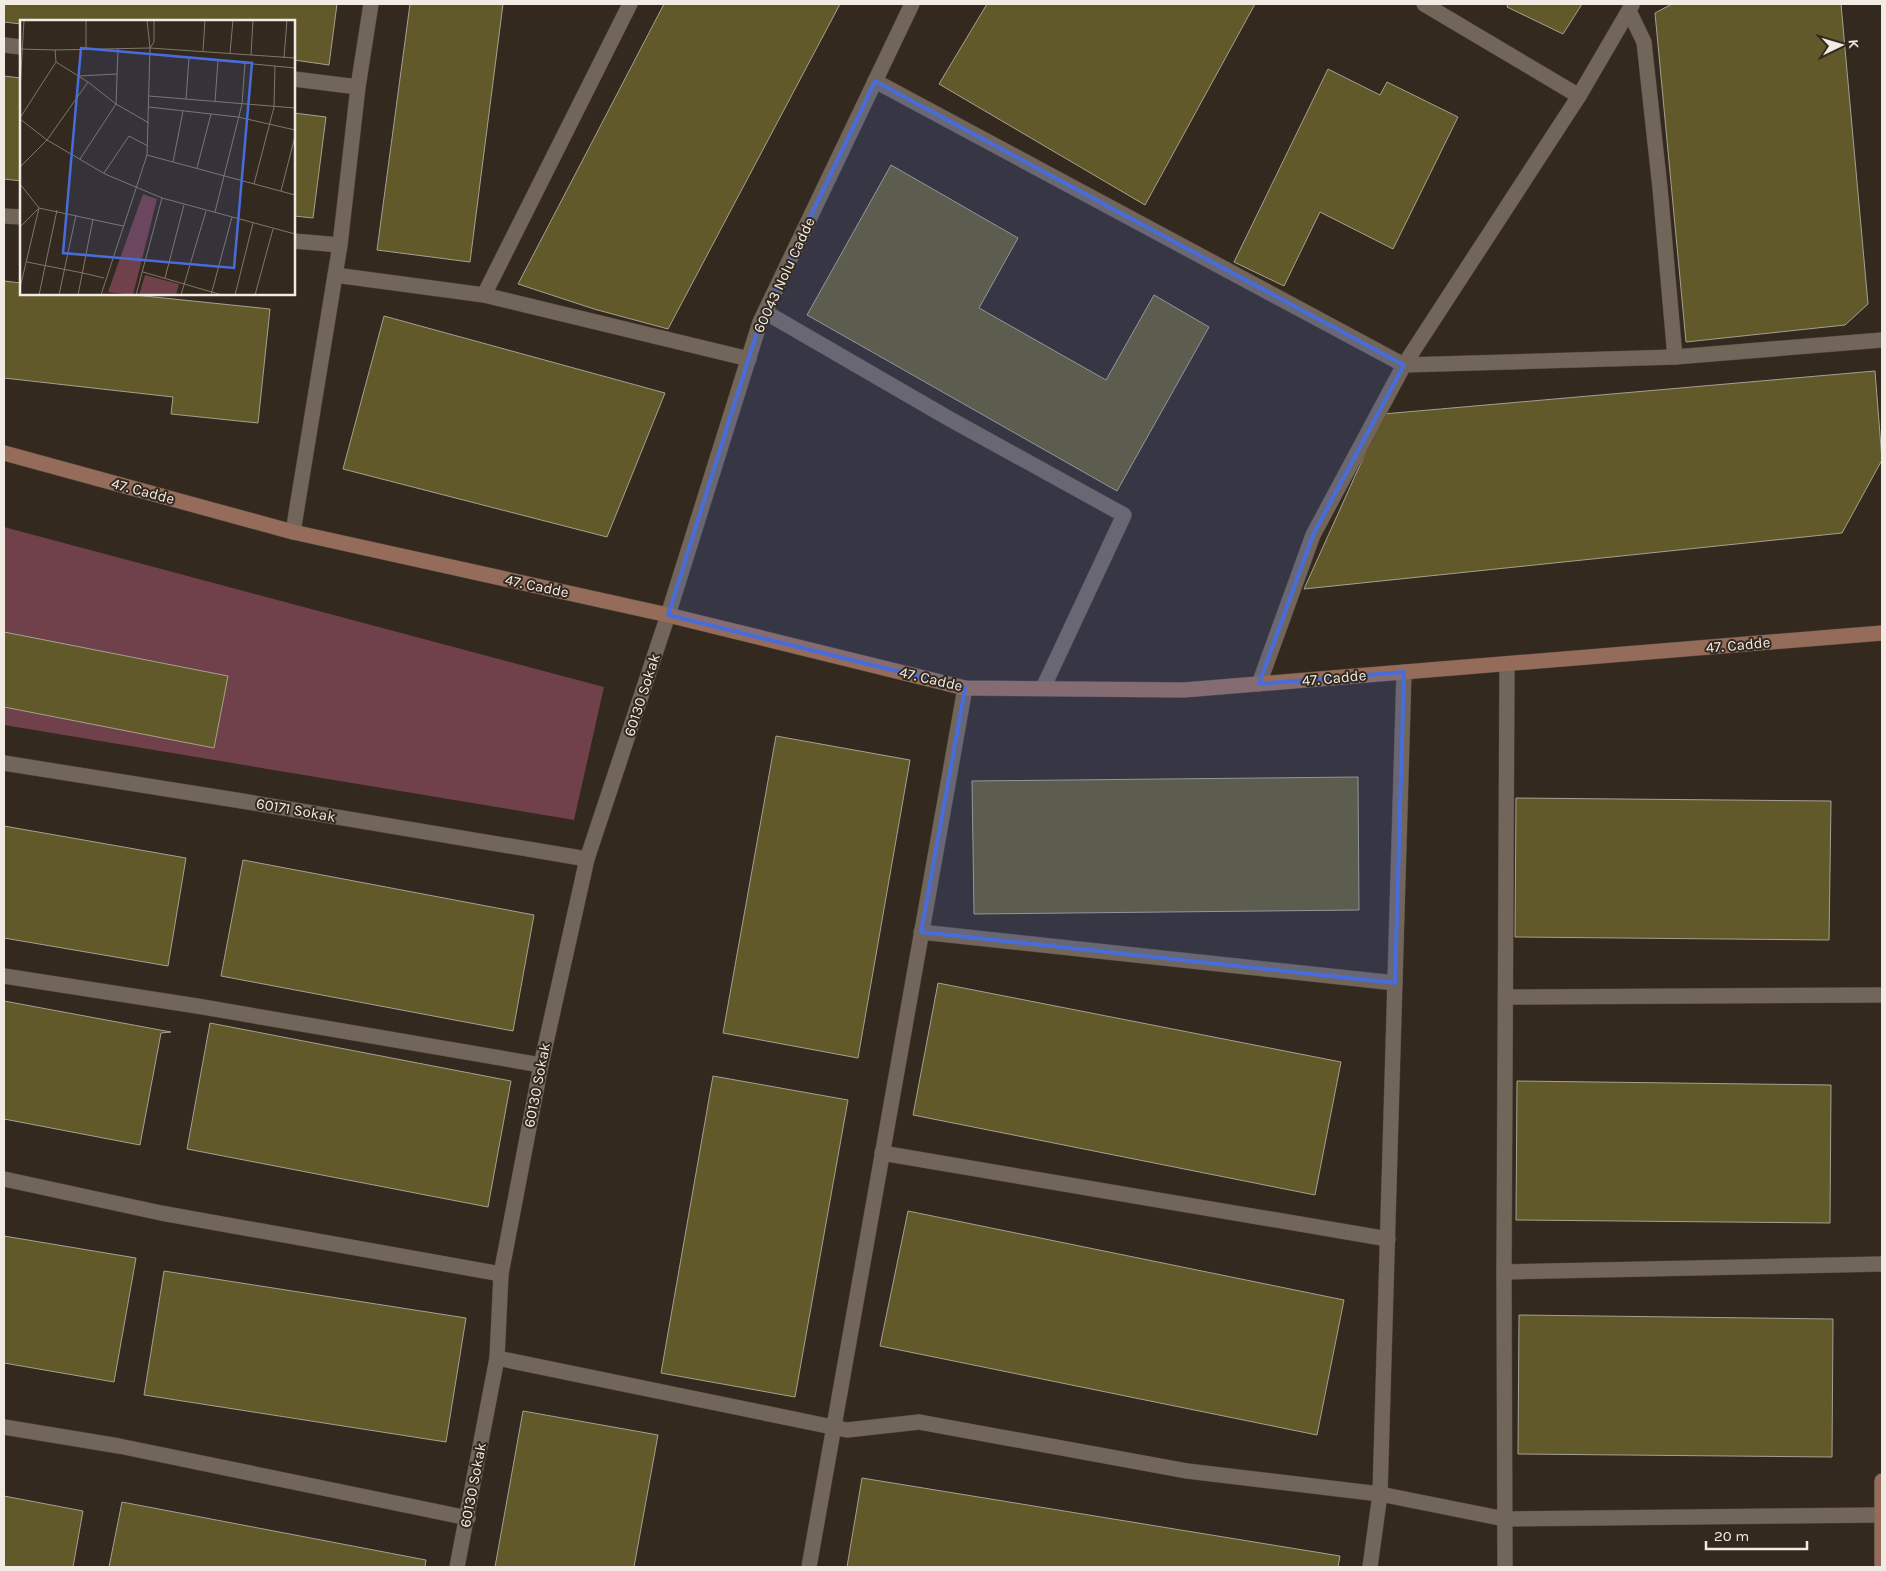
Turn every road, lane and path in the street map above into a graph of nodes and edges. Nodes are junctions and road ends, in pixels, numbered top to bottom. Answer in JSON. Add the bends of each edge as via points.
{"nodes":[{"id":1,"x":371,"y":4,"type":"edge"},
{"id":2,"x":630,"y":4,"type":"edge"},
{"id":3,"x":912,"y":4,"type":"edge"},
{"id":4,"x":1424,"y":4,"type":"edge"},
{"id":5,"x":1631,"y":8,"type":"edge"},
{"id":6,"x":4,"y":45,"type":"edge"},
{"id":7,"x":20,"y":47,"type":"edge"},
{"id":8,"x":295,"y":79,"type":"edge"},
{"id":9,"x":876,"y":81,"type":"junction"},
{"id":10,"x":358,"y":87,"type":"junction"},
{"id":11,"x":1579,"y":96,"type":"junction"},
{"id":12,"x":4,"y":216,"type":"edge"},
{"id":13,"x":20,"y":217,"type":"edge"},
{"id":14,"x":295,"y":241,"type":"edge"},
{"id":15,"x":340,"y":245,"type":"junction"},
{"id":16,"x":335,"y":276,"type":"junction"},
{"id":17,"x":484,"y":295,"type":"junction"},
{"id":18,"x":765,"y":312,"type":"junction"},
{"id":19,"x":1882,"y":340,"type":"edge"},
{"id":20,"x":1675,"y":356,"type":"junction"},
{"id":21,"x":749,"y":359,"type":"junction"},
{"id":22,"x":1404,"y":365,"type":"junction"},
{"id":23,"x":4,"y":453,"type":"edge"},
{"id":24,"x":293,"y":532,"type":"junction"},
{"id":25,"x":668,"y":615,"type":"junction"},
{"id":26,"x":1882,"y":633,"type":"edge"},
{"id":27,"x":1507,"y":664,"type":"junction"},
{"id":28,"x":1404,"y":672,"type":"junction"},
{"id":29,"x":1259,"y":684,"type":"junction"},
{"id":30,"x":965,"y":688,"type":"junction"},
{"id":31,"x":1043,"y":688,"type":"junction"},
{"id":32,"x":4,"y":763,"type":"edge"},
{"id":33,"x":587,"y":859,"type":"junction"},
{"id":34,"x":921,"y":932,"type":"junction"},
{"id":35,"x":4,"y":976,"type":"edge"},
{"id":36,"x":1395,"y":983,"type":"junction"},
{"id":37,"x":1882,"y":995,"type":"edge"},
{"id":38,"x":1506,"y":997,"type":"junction"},
{"id":39,"x":541,"y":1066,"type":"junction"},
{"id":40,"x":882,"y":1153,"type":"junction"},
{"id":41,"x":4,"y":1179,"type":"edge"},
{"id":42,"x":1388,"y":1239,"type":"junction"},
{"id":43,"x":1882,"y":1264,"type":"edge"},
{"id":44,"x":1504,"y":1272,"type":"junction"},
{"id":45,"x":501,"y":1274,"type":"junction"},
{"id":46,"x":497,"y":1358,"type":"junction"},
{"id":47,"x":4,"y":1427,"type":"edge"},
{"id":48,"x":834,"y":1427,"type":"junction"},
{"id":49,"x":1882,"y":1480,"type":"edge"},
{"id":50,"x":1380,"y":1494,"type":"junction"},
{"id":51,"x":1882,"y":1515,"type":"edge"},
{"id":52,"x":468,"y":1518,"type":"junction"},
{"id":53,"x":1505,"y":1519,"type":"junction"},
{"id":54,"x":457,"y":1567,"type":"edge"},
{"id":55,"x":809,"y":1567,"type":"edge"},
{"id":56,"x":1370,"y":1567,"type":"edge"},
{"id":57,"x":1505,"y":1567,"type":"edge"},
{"id":58,"x":1882,"y":1567,"type":"edge"}],
"edges":[{"from":1,"to":10,"type":"street"},
{"from":2,"to":17,"type":"street"},
{"from":3,"to":9,"type":"street","name":"60043 Nolu Cadde"},
{"from":4,"to":11,"type":"street"},
{"from":5,"to":11,"type":"street"},
{"from":5,"to":20,"type":"street","via":[[1644,42]]},
{"from":6,"to":7,"type":"street"},
{"from":8,"to":10,"type":"street"},
{"from":9,"to":18,"type":"street","name":"60043 Nolu Cadde"},
{"from":9,"to":22,"type":"street"},
{"from":10,"to":15,"type":"street"},
{"from":11,"to":22,"type":"street"},
{"from":12,"to":13,"type":"street"},
{"from":14,"to":15,"type":"street"},
{"from":15,"to":16,"type":"street"},
{"from":16,"to":17,"type":"street"},
{"from":16,"to":24,"type":"street"},
{"from":17,"to":21,"type":"street"},
{"from":18,"to":21,"type":"street","name":"60043 Nolu Cadde"},
{"from":18,"to":31,"type":"street","via":[[1124,515]]},
{"from":19,"to":20,"type":"street"},
{"from":20,"to":22,"type":"street"},
{"from":21,"to":25,"type":"street","name":"60043 Nolu Cadde"},
{"from":22,"to":29,"type":"street","via":[[1312,535]]},
{"from":23,"to":24,"type":"street","name":"47. Cadde"},
{"from":24,"to":25,"type":"street","name":"47. Cadde"},
{"from":25,"to":30,"type":"street","name":"47. Cadde"},
{"from":25,"to":33,"type":"street","name":"60130 Sokak"},
{"from":26,"to":27,"type":"street","name":"47. Cadde"},
{"from":27,"to":28,"type":"street","name":"47. Cadde"},
{"from":27,"to":38,"type":"street"},
{"from":28,"to":29,"type":"street","name":"47. Cadde"},
{"from":28,"to":36,"type":"street"},
{"from":29,"to":31,"type":"street","name":"47. Cadde","via":[[1184,690]]},
{"from":30,"to":31,"type":"street","name":"47. Cadde"},
{"from":30,"to":34,"type":"street"},
{"from":32,"to":33,"type":"street","name":"60171 Sokak"},
{"from":33,"to":39,"type":"street","name":"60130 Sokak"},
{"from":34,"to":36,"type":"street"},
{"from":34,"to":40,"type":"street"},
{"from":35,"to":39,"type":"street"},
{"from":36,"to":42,"type":"street"},
{"from":37,"to":38,"type":"street"},
{"from":38,"to":44,"type":"street"},
{"from":39,"to":45,"type":"street","name":"60130 Sokak"},
{"from":40,"to":42,"type":"street"},
{"from":40,"to":48,"type":"street"},
{"from":41,"to":45,"type":"street","via":[[161,1213]]},
{"from":42,"to":50,"type":"street"},
{"from":43,"to":44,"type":"street"},
{"from":44,"to":53,"type":"street"},
{"from":45,"to":46,"type":"street","name":"60130 Sokak"},
{"from":46,"to":48,"type":"street"},
{"from":46,"to":52,"type":"street","name":"60130 Sokak"},
{"from":47,"to":52,"type":"street","via":[[119,1446]]},
{"from":48,"to":50,"type":"street","via":[[847,1430],[919,1422],[1187,1471]]},
{"from":48,"to":55,"type":"street"},
{"from":49,"to":51,"type":"street"},
{"from":50,"to":53,"type":"street"},
{"from":50,"to":56,"type":"street"},
{"from":51,"to":53,"type":"street"},
{"from":51,"to":58,"type":"street"},
{"from":52,"to":54,"type":"street","name":"60130 Sokak"},
{"from":53,"to":57,"type":"street"}]}
